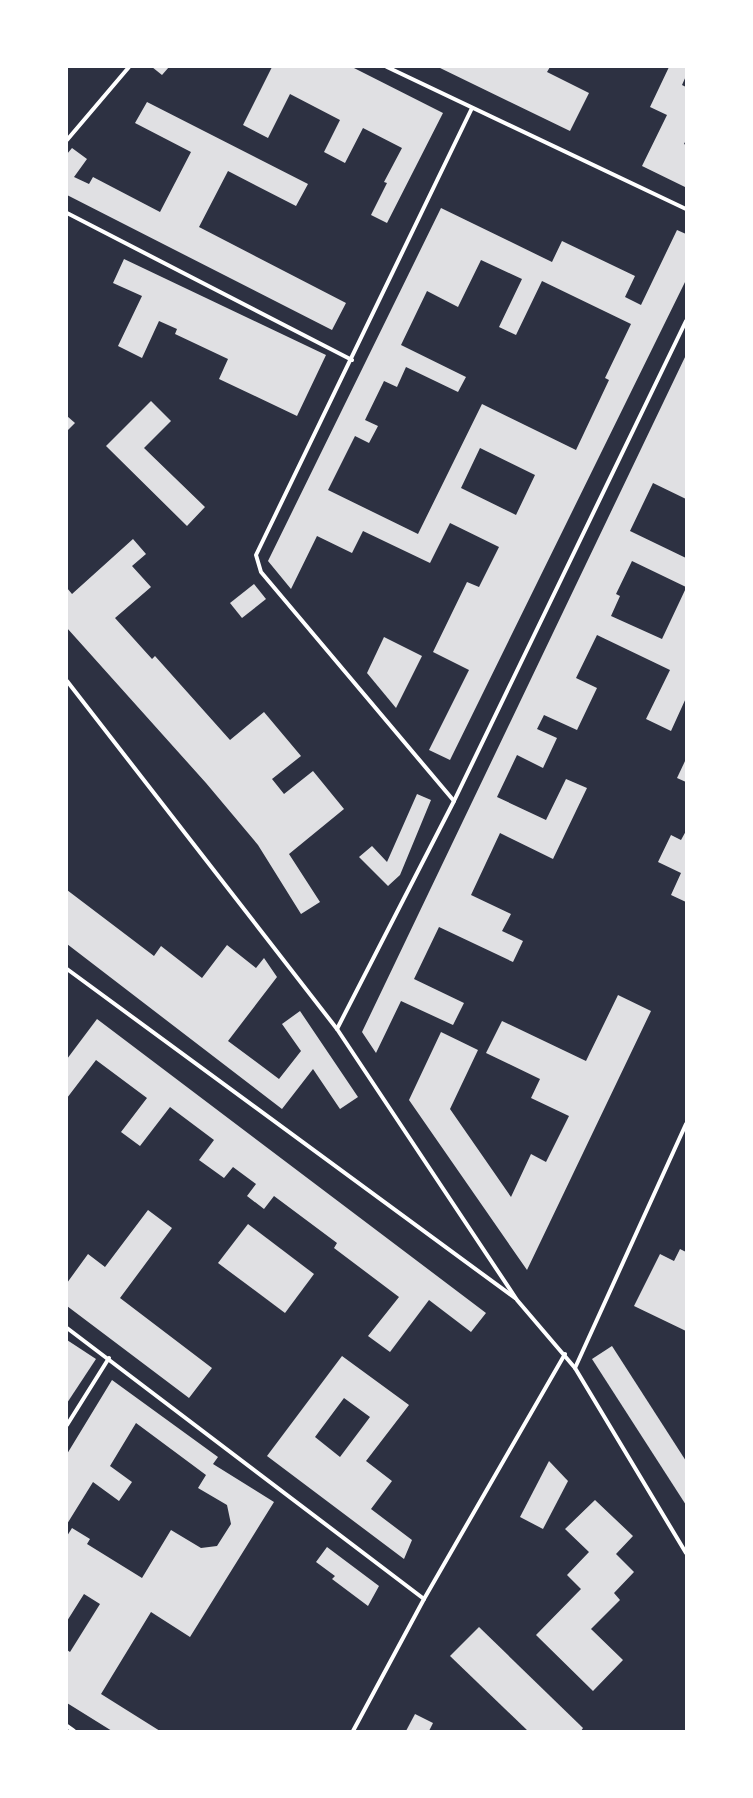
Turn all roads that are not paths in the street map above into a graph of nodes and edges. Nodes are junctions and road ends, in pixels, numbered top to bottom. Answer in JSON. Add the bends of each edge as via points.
{"nodes":[{"id":1,"x":129,"y":67,"type":"edge"},
{"id":2,"x":387,"y":67,"type":"edge"},
{"id":3,"x":472,"y":108,"type":"junction"},
{"id":4,"x":67,"y":140,"type":"edge"},
{"id":5,"x":686,"y":209,"type":"edge"},
{"id":6,"x":67,"y":213,"type":"edge"},
{"id":7,"x":686,"y":321,"type":"edge"},
{"id":8,"x":352,"y":360,"type":"junction"},
{"id":9,"x":67,"y":681,"type":"edge"},
{"id":10,"x":454,"y":801,"type":"junction"},
{"id":11,"x":67,"y":968,"type":"edge"},
{"id":12,"x":337,"y":1029,"type":"junction"},
{"id":13,"x":686,"y":1124,"type":"edge"},
{"id":14,"x":517,"y":1300,"type":"junction"},
{"id":15,"x":67,"y":1328,"type":"edge"},
{"id":16,"x":565,"y":1354,"type":"junction"},
{"id":17,"x":108,"y":1358,"type":"junction"},
{"id":18,"x":575,"y":1368,"type":"junction"},
{"id":19,"x":67,"y":1425,"type":"edge"},
{"id":20,"x":686,"y":1553,"type":"edge"},
{"id":21,"x":424,"y":1599,"type":"junction"},
{"id":22,"x":67,"y":1726,"type":"edge"},
{"id":23,"x":74,"y":1731,"type":"edge"},
{"id":24,"x":353,"y":1731,"type":"edge"}],
"edges":[{"from":1,"to":4,"type":"street"},
{"from":2,"to":3,"type":"street"},
{"from":3,"to":5,"type":"street"},
{"from":3,"to":8,"type":"street"},
{"from":6,"to":8,"type":"street"},
{"from":7,"to":10,"type":"street"},
{"from":8,"to":10,"type":"street","via":[[256,555],[261,572]]},
{"from":9,"to":12,"type":"street"},
{"from":10,"to":12,"type":"street"},
{"from":11,"to":14,"type":"street"},
{"from":12,"to":14,"type":"street"},
{"from":13,"to":18,"type":"street"},
{"from":14,"to":16,"type":"street"},
{"from":15,"to":17,"type":"street"},
{"from":16,"to":18,"type":"street"},
{"from":16,"to":21,"type":"street"},
{"from":17,"to":19,"type":"street"},
{"from":17,"to":21,"type":"street"},
{"from":18,"to":20,"type":"street"},
{"from":21,"to":24,"type":"street"},
{"from":22,"to":23,"type":"street"}]}
